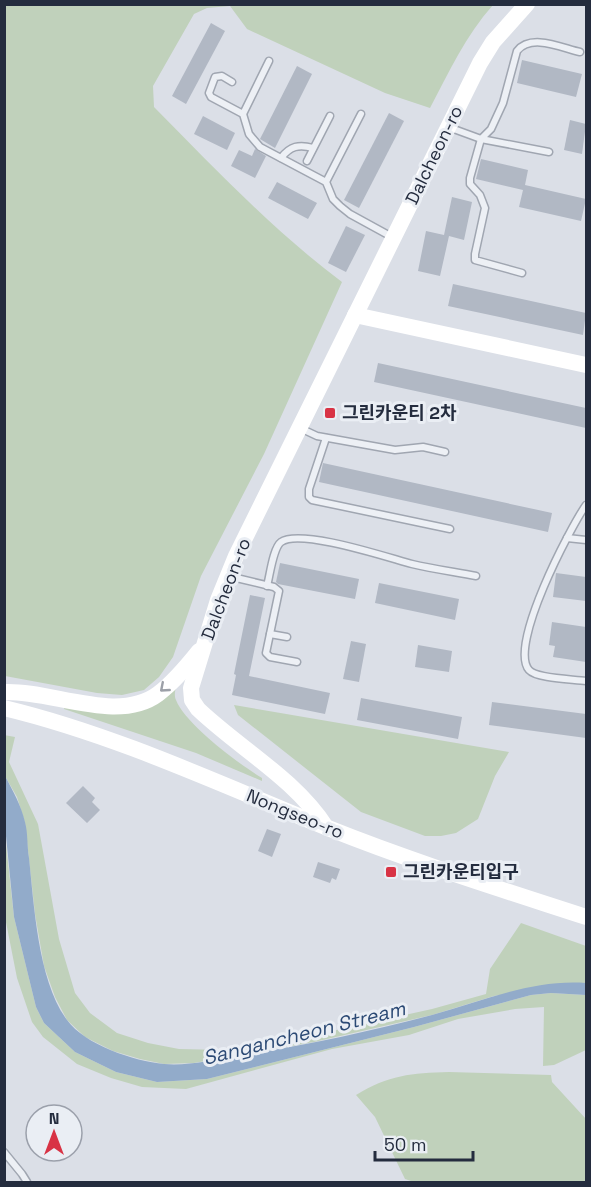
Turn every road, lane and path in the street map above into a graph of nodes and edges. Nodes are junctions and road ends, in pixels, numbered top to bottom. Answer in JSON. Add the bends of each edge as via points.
{"nodes":[{"id":1,"x":527,"y":4,"type":"edge"},
{"id":2,"x":580,"y":52,"type":"dead end"},
{"id":3,"x":269,"y":61,"type":"dead end"},
{"id":4,"x":232,"y":82,"type":"dead end"},
{"id":5,"x":243,"y":114,"type":"junction"},
{"id":6,"x":361,"y":114,"type":"dead end"},
{"id":7,"x":330,"y":116,"type":"dead end"},
{"id":8,"x":448,"y":127,"type":"junction"},
{"id":9,"x":481,"y":139,"type":"junction"},
{"id":10,"x":313,"y":148,"type":"junction"},
{"id":11,"x":549,"y":152,"type":"dead end"},
{"id":12,"x":281,"y":158,"type":"junction"},
{"id":13,"x":307,"y":161,"type":"dead end"},
{"id":14,"x":326,"y":182,"type":"junction"},
{"id":15,"x":394,"y":238,"type":"junction"},
{"id":16,"x":522,"y":273,"type":"dead end"},
{"id":17,"x":355,"y":315,"type":"junction"},
{"id":18,"x":586,"y":364,"type":"edge"},
{"id":19,"x":300,"y":428,"type":"junction"},
{"id":20,"x":326,"y":438,"type":"junction"},
{"id":21,"x":445,"y":452,"type":"dead end"},
{"id":22,"x":586,"y":505,"type":"edge"},
{"id":23,"x":450,"y":529,"type":"dead end"},
{"id":24,"x":567,"y":538,"type":"junction"},
{"id":25,"x":586,"y":540,"type":"edge"},
{"id":26,"x":227,"y":576,"type":"junction"},
{"id":27,"x":476,"y":576,"type":"dead end"},
{"id":28,"x":267,"y":585,"type":"junction"},
{"id":29,"x":270,"y":634,"type":"junction"},
{"id":30,"x":287,"y":637,"type":"dead end"},
{"id":31,"x":204,"y":645,"type":"junction"},
{"id":32,"x":297,"y":662,"type":"dead end"},
{"id":33,"x":586,"y":681,"type":"edge"},
{"id":34,"x":4,"y":692,"type":"edge"},
{"id":35,"x":4,"y":708,"type":"edge"},
{"id":36,"x":326,"y":827,"type":"junction"},
{"id":37,"x":586,"y":917,"type":"edge"},
{"id":38,"x":4,"y":1152,"type":"edge"},
{"id":39,"x":27,"y":1182,"type":"edge"}],
"edges":[{"from":1,"to":8,"type":"street","name":"Dalcheon-ro","via":[[493,42]]},
{"from":2,"to":9,"type":"lane","via":[[540,42],[521,46],[504,103],[491,129]]},
{"from":3,"to":5,"type":"lane"},
{"from":4,"to":5,"type":"lane","via":[[215,77],[208,93]]},
{"from":5,"to":12,"type":"lane","via":[[253,140]]},
{"from":6,"to":14,"type":"lane"},
{"from":7,"to":10,"type":"lane"},
{"from":8,"to":9,"type":"lane"},
{"from":8,"to":15,"type":"street","name":"Dalcheon-ro"},
{"from":9,"to":11,"type":"lane"},
{"from":9,"to":16,"type":"lane","via":[[470,178],[485,208],[474,258]]},
{"from":10,"to":12,"type":"lane","via":[[294,146]]},
{"from":10,"to":13,"type":"lane"},
{"from":12,"to":14,"type":"lane"},
{"from":14,"to":15,"type":"lane","via":[[340,206]]},
{"from":15,"to":17,"type":"street","name":"Dalcheon-ro"},
{"from":17,"to":18,"type":"street"},
{"from":17,"to":19,"type":"street","name":"Dalcheon-ro"},
{"from":19,"to":20,"type":"lane"},
{"from":19,"to":26,"type":"street","name":"Dalcheon-ro"},
{"from":20,"to":21,"type":"lane","via":[[395,450],[423,447]]},
{"from":20,"to":23,"type":"lane","via":[[309,489],[312,500]]},
{"from":22,"to":24,"type":"lane"},
{"from":24,"to":25,"type":"lane"},
{"from":24,"to":33,"type":"lane","via":[[540,594],[525,662],[534,674]]},
{"from":26,"to":28,"type":"lane"},
{"from":26,"to":31,"type":"street","name":"Dalcheon-ro"},
{"from":27,"to":28,"type":"lane","via":[[411,564],[346,545],[294,538],[283,540],[277,547]]},
{"from":28,"to":29,"type":"lane","via":[[279,591]]},
{"from":29,"to":30,"type":"lane"},
{"from":29,"to":32,"type":"lane","via":[[268,656]]},
{"from":31,"to":34,"type":"street","one_way":true,"via":[[156,695],[126,707]]},
{"from":31,"to":36,"type":"street","name":"Dalcheon-ro","via":[[191,688],[198,709],[296,790]]},
{"from":35,"to":36,"type":"street","name":"Nongseo-ro","via":[[142,753]]},
{"from":36,"to":37,"type":"street","name":"Nongseo-ro"},
{"from":38,"to":39,"type":"lane"}]}
